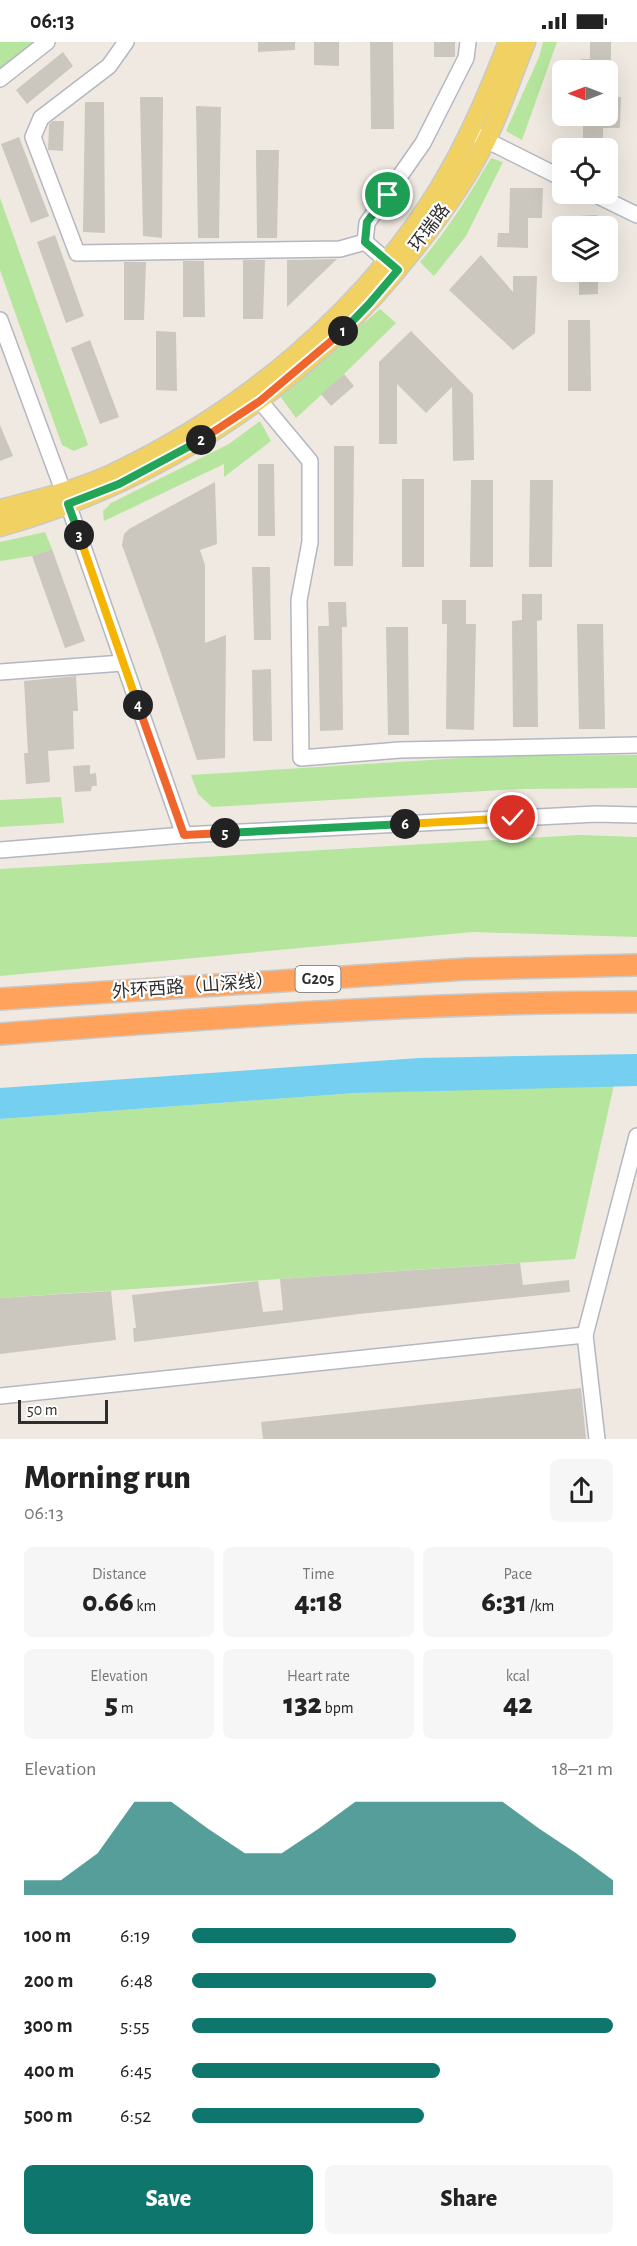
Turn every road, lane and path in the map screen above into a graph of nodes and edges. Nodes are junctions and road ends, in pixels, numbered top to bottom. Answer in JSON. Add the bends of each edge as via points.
{"nodes":[{"id":1,"x":47,"y":42,"type":"edge"},
{"id":2,"x":126,"y":42,"type":"edge"},
{"id":3,"x":468,"y":42,"type":"edge"},
{"id":4,"x":508,"y":42,"type":"edge"},
{"id":5,"x":526,"y":42,"type":"edge"},
{"id":6,"x":0,"y":79,"type":"edge"},
{"id":7,"x":478,"y":136,"type":"junction"},
{"id":8,"x":552,"y":173,"type":"edge"},
{"id":9,"x":614,"y":204,"type":"edge"},
{"id":10,"x":637,"y":215,"type":"edge"},
{"id":11,"x":365,"y":242,"type":"junction"},
{"id":12,"x":392,"y":265,"type":"junction"},
{"id":13,"x":0,"y":320,"type":"edge"},
{"id":14,"x":260,"y":401,"type":"junction"},
{"id":15,"x":66,"y":497,"type":"junction"},
{"id":16,"x":0,"y":509,"type":"edge"},
{"id":17,"x":0,"y":526,"type":"edge"},
{"id":18,"x":123,"y":663,"type":"junction"},
{"id":19,"x":0,"y":672,"type":"edge"},
{"id":20,"x":637,"y":745,"type":"edge"},
{"id":21,"x":637,"y":815,"type":"edge"},
{"id":22,"x":184,"y":835,"type":"junction"},
{"id":23,"x":0,"y":849,"type":"edge"},
{"id":24,"x":637,"y":965,"type":"edge"},
{"id":25,"x":0,"y":999,"type":"edge"},
{"id":26,"x":637,"y":1002,"type":"edge"},
{"id":27,"x":0,"y":1034,"type":"edge"},
{"id":28,"x":637,"y":1136,"type":"edge"},
{"id":29,"x":585,"y":1335,"type":"junction"},
{"id":30,"x":0,"y":1396,"type":"edge"},
{"id":31,"x":597,"y":1439,"type":"edge"}],
"edges":[{"from":1,"to":6,"type":"street"},
{"from":2,"to":11,"type":"street","via":[[109,66],[40,118],[33,137],[78,253],[340,249]]},
{"from":3,"to":11,"type":"street","via":[[466,58],[423,143],[367,222]]},
{"from":4,"to":7,"type":"main road","name":"环瑞路"},
{"from":5,"to":7,"type":"main road","name":"环瑞路"},
{"from":7,"to":8,"type":"street"},
{"from":7,"to":12,"type":"main road","name":"环瑞路","via":[[449,204]]},
{"from":9,"to":10,"type":"street"},
{"from":11,"to":12,"type":"street"},
{"from":12,"to":14,"type":"main road","name":"环瑞路","via":[[369,304]]},
{"from":12,"to":15,"type":"main road","name":"环瑞路","via":[[318,336],[207,422]]},
{"from":13,"to":15,"type":"street"},
{"from":14,"to":15,"type":"main road","name":"环瑞路","via":[[215,432],[119,484]]},
{"from":14,"to":20,"type":"street","via":[[310,461],[310,542],[299,600],[301,758],[400,750]]},
{"from":15,"to":16,"type":"main road","name":"环瑞路"},
{"from":15,"to":17,"type":"main road","name":"环瑞路"},
{"from":15,"to":18,"type":"street"},
{"from":18,"to":19,"type":"street"},
{"from":18,"to":22,"type":"street"},
{"from":21,"to":22,"type":"street"},
{"from":22,"to":23,"type":"street"},
{"from":24,"to":25,"type":"highway","name":"外环西路（山深线）","number":"G205","via":[[467,969]]},
{"from":26,"to":27,"type":"highway","name":"外环西路（山深线）","number":"G205","via":[[532,1002],[283,1013]]},
{"from":28,"to":29,"type":"street"},
{"from":29,"to":30,"type":"street"},
{"from":29,"to":31,"type":"street"}]}
